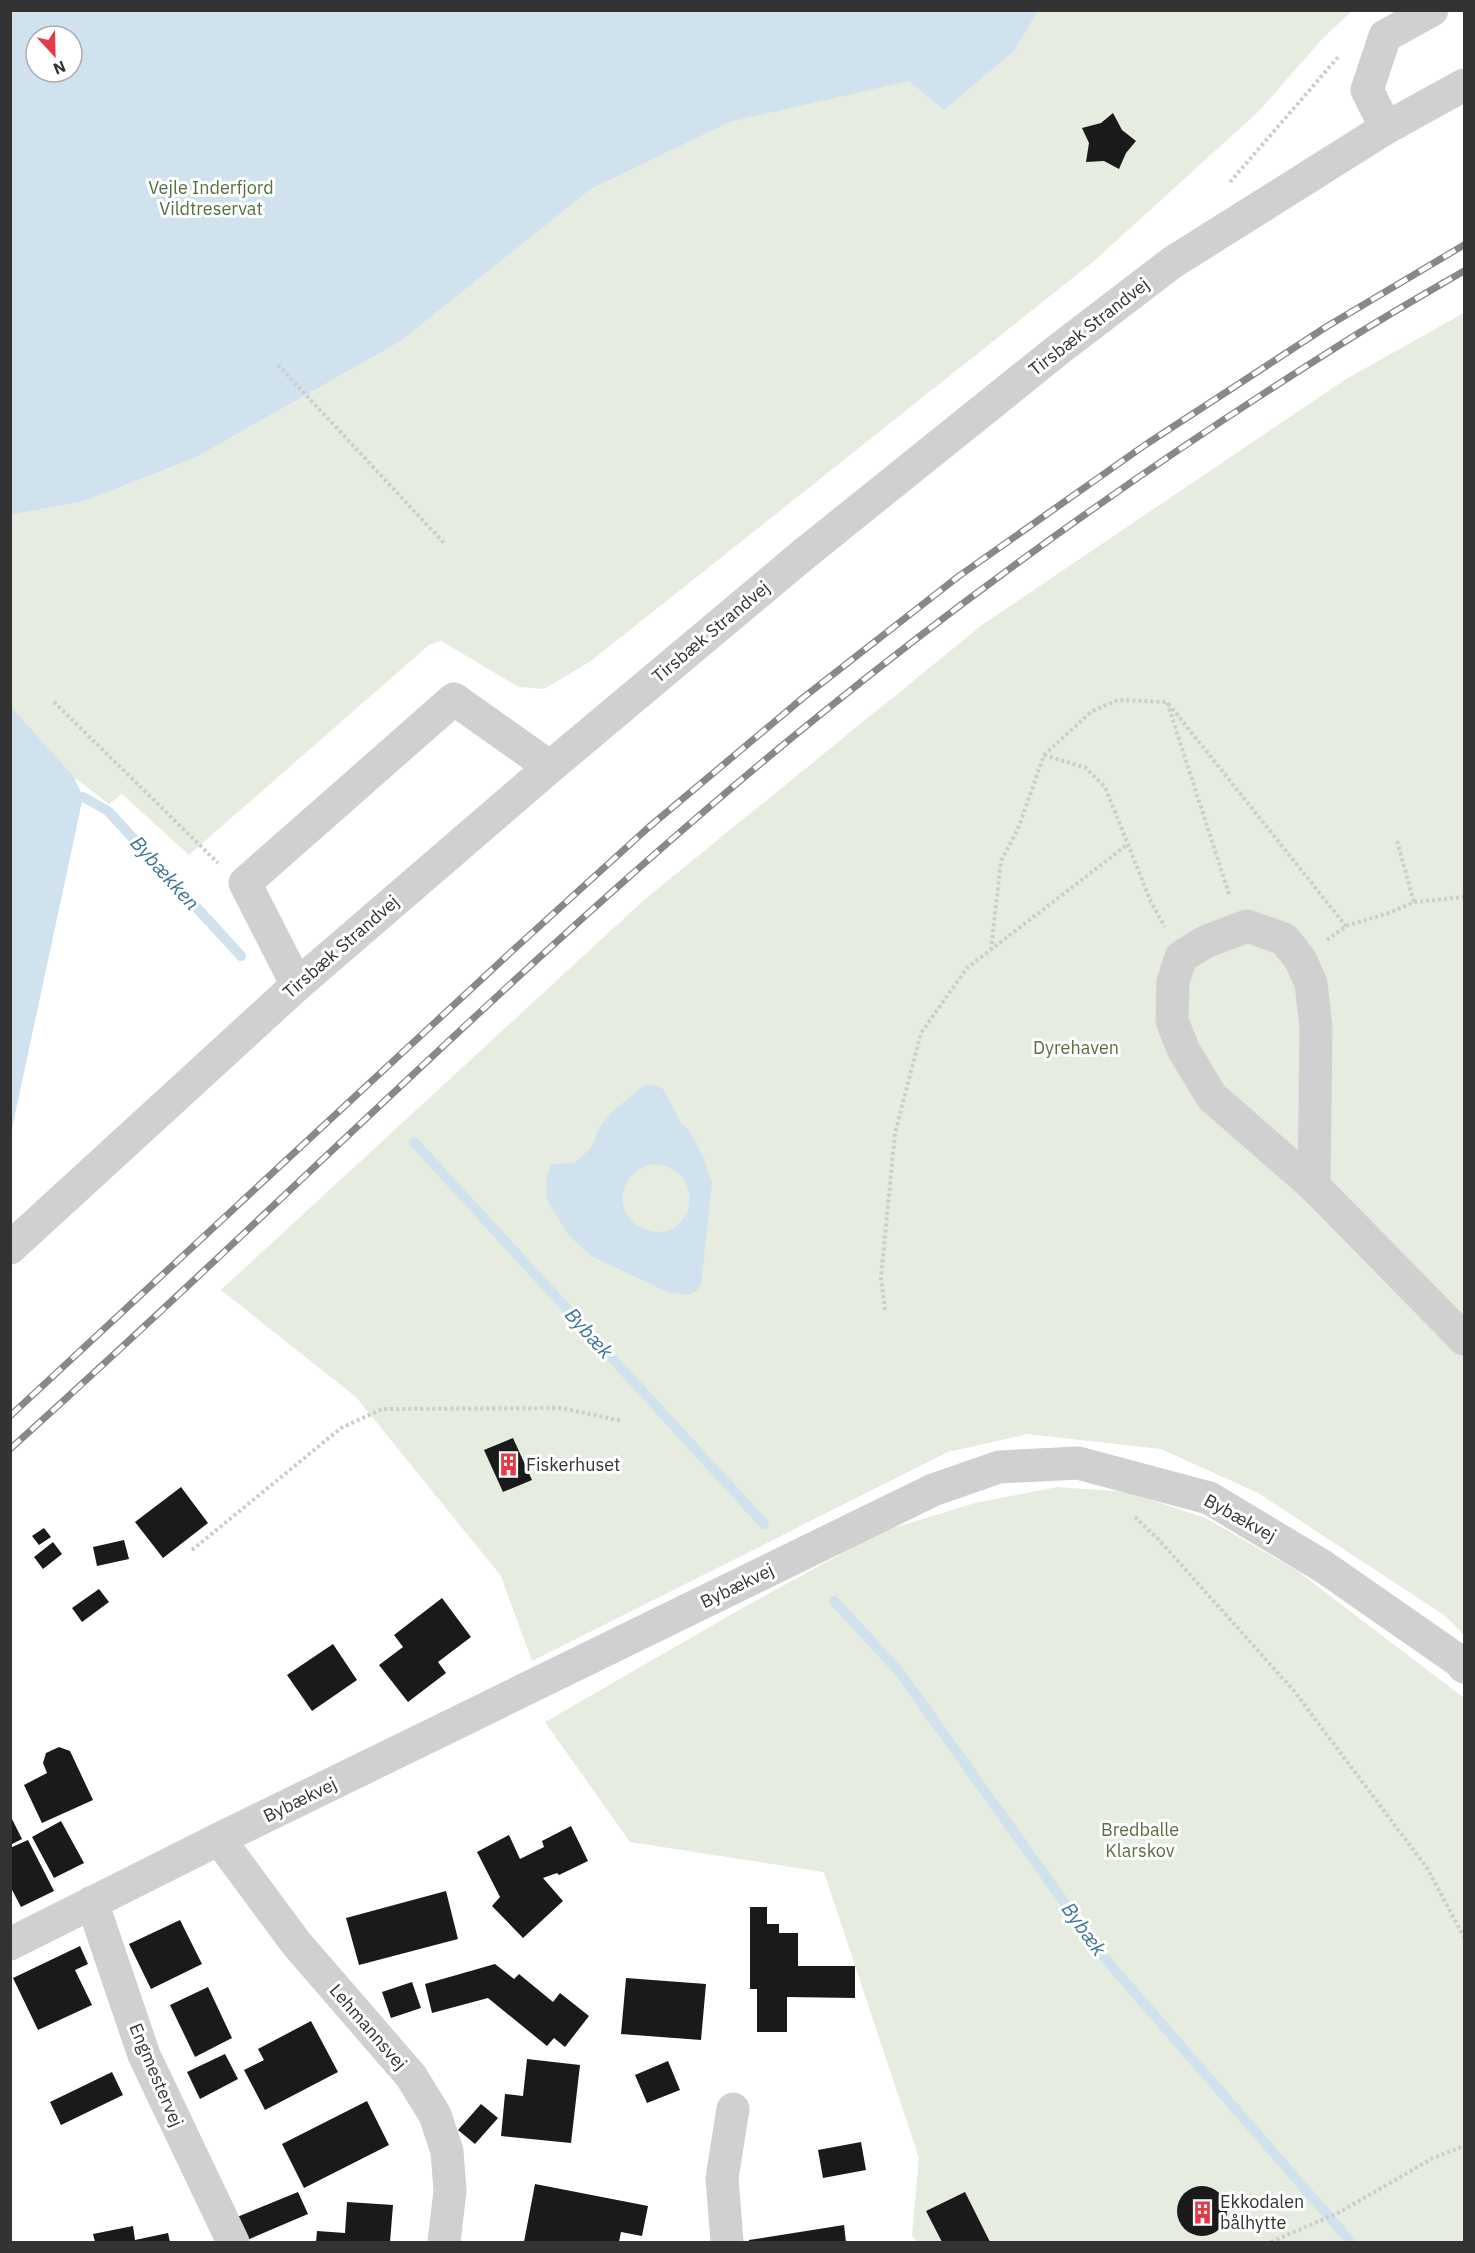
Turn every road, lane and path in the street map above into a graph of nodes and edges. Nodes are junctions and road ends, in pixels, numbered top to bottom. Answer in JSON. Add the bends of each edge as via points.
{"nodes":[{"id":1,"x":1432,"y":10,"type":"edge"},
{"id":2,"x":1342,"y":52,"type":"dead end"},
{"id":3,"x":1464,"y":85,"type":"edge"},
{"id":4,"x":1386,"y":128,"type":"junction"},
{"id":5,"x":1228,"y":184,"type":"dead end"},
{"id":6,"x":278,"y":365,"type":"dead end"},
{"id":7,"x":444,"y":543,"type":"dead end"},
{"id":8,"x":54,"y":702,"type":"dead end"},
{"id":9,"x":1167,"y":702,"type":"junction"},
{"id":10,"x":1044,"y":755,"type":"junction"},
{"id":11,"x":550,"y":767,"type":"junction"},
{"id":12,"x":1397,"y":841,"type":"dead end"},
{"id":13,"x":1127,"y":844,"type":"junction"},
{"id":14,"x":245,"y":883,"type":"junction"},
{"id":15,"x":1464,"y":897,"type":"edge"},
{"id":16,"x":1414,"y":902,"type":"junction"},
{"id":17,"x":1346,"y":926,"type":"junction"},
{"id":18,"x":1240,"y":927,"type":"junction"},
{"id":19,"x":991,"y":950,"type":"junction"},
{"id":20,"x":1181,"y":957,"type":"junction"},
{"id":21,"x":1300,"y":959,"type":"junction"},
{"id":22,"x":297,"y":985,"type":"junction"},
{"id":23,"x":1314,"y":1186,"type":"junction"},
{"id":24,"x":10,"y":1248,"type":"edge"},
{"id":25,"x":885,"y":1310,"type":"dead end"},
{"id":26,"x":1464,"y":1339,"type":"edge"},
{"id":27,"x":621,"y":1421,"type":"dead end"},
{"id":28,"x":1127,"y":1509,"type":"dead end"},
{"id":29,"x":192,"y":1550,"type":"dead end"},
{"id":30,"x":1464,"y":1667,"type":"edge"},
{"id":31,"x":219,"y":1839,"type":"junction"},
{"id":32,"x":92,"y":1902,"type":"junction"},
{"id":33,"x":1464,"y":1937,"type":"edge"},
{"id":34,"x":10,"y":1944,"type":"edge"},
{"id":35,"x":733,"y":2109,"type":"dead end"},
{"id":36,"x":1464,"y":2146,"type":"edge"},
{"id":37,"x":233,"y":2242,"type":"edge"},
{"id":38,"x":444,"y":2242,"type":"edge"},
{"id":39,"x":727,"y":2242,"type":"edge"},
{"id":40,"x":1270,"y":2242,"type":"edge"}],
"edges":[{"from":1,"to":4,"type":"street","via":[[1384,36],[1367,90]]},
{"from":2,"to":5,"type":"path"},
{"from":3,"to":4,"type":"street","name":"Tirsbæk Strandvej"},
{"from":4,"to":11,"type":"street","name":"Tirsbæk Strandvej","via":[[1173,262],[1059,349],[794,561]]},
{"from":6,"to":7,"type":"path"},
{"from":8,"to":14,"type":"path","via":[[210,856]]},
{"from":9,"to":10,"type":"path","via":[[1118,700],[1092,711]]},
{"from":9,"to":17,"type":"path"},
{"from":9,"to":18,"type":"path"},
{"from":10,"to":13,"type":"path","via":[[1086,768],[1105,787]]},
{"from":10,"to":19,"type":"path","via":[[1018,829],[1001,861]]},
{"from":11,"to":14,"type":"street","via":[[454,699]]},
{"from":11,"to":22,"type":"street","name":"Tirsbæk Strandvej"},
{"from":12,"to":16,"type":"path"},
{"from":13,"to":19,"type":"path"},
{"from":13,"to":20,"type":"path","via":[[1151,902]]},
{"from":14,"to":22,"type":"street"},
{"from":15,"to":16,"type":"path"},
{"from":16,"to":17,"type":"path"},
{"from":17,"to":21,"type":"path"},
{"from":18,"to":20,"type":"street"},
{"from":18,"to":21,"type":"street","via":[[1284,939]]},
{"from":19,"to":25,"type":"path","via":[[967,968],[921,1033],[895,1133],[881,1278]]},
{"from":20,"to":23,"type":"street","via":[[1173,982],[1172,1021],[1184,1051],[1212,1097]]},
{"from":21,"to":23,"type":"street","via":[[1311,983],[1316,1028]]},
{"from":22,"to":24,"type":"street","name":"Tirsbæk Strandvej"},
{"from":23,"to":26,"type":"street"},
{"from":27,"to":29,"type":"path","via":[[561,1408],[382,1409],[341,1428]]},
{"from":28,"to":33,"type":"path","via":[[1294,1691],[1427,1868]]},
{"from":30,"to":31,"type":"street","name":"Bybækvej","via":[[1324,1567],[1209,1498],[1078,1463],[999,1467],[933,1490]]},
{"from":31,"to":32,"type":"street","name":"Bybækvej"},
{"from":31,"to":38,"type":"street","name":"Lehmannsvej","via":[[296,1943],[411,2076],[435,2115],[447,2151],[450,2191]]},
{"from":32,"to":34,"type":"street","name":"Bybækvej"},
{"from":32,"to":37,"type":"street","name":"Engmestervej","via":[[144,2055]]},
{"from":35,"to":39,"type":"street","via":[[722,2178]]},
{"from":36,"to":40,"type":"path","via":[[1433,2158],[1338,2213]]}]}
